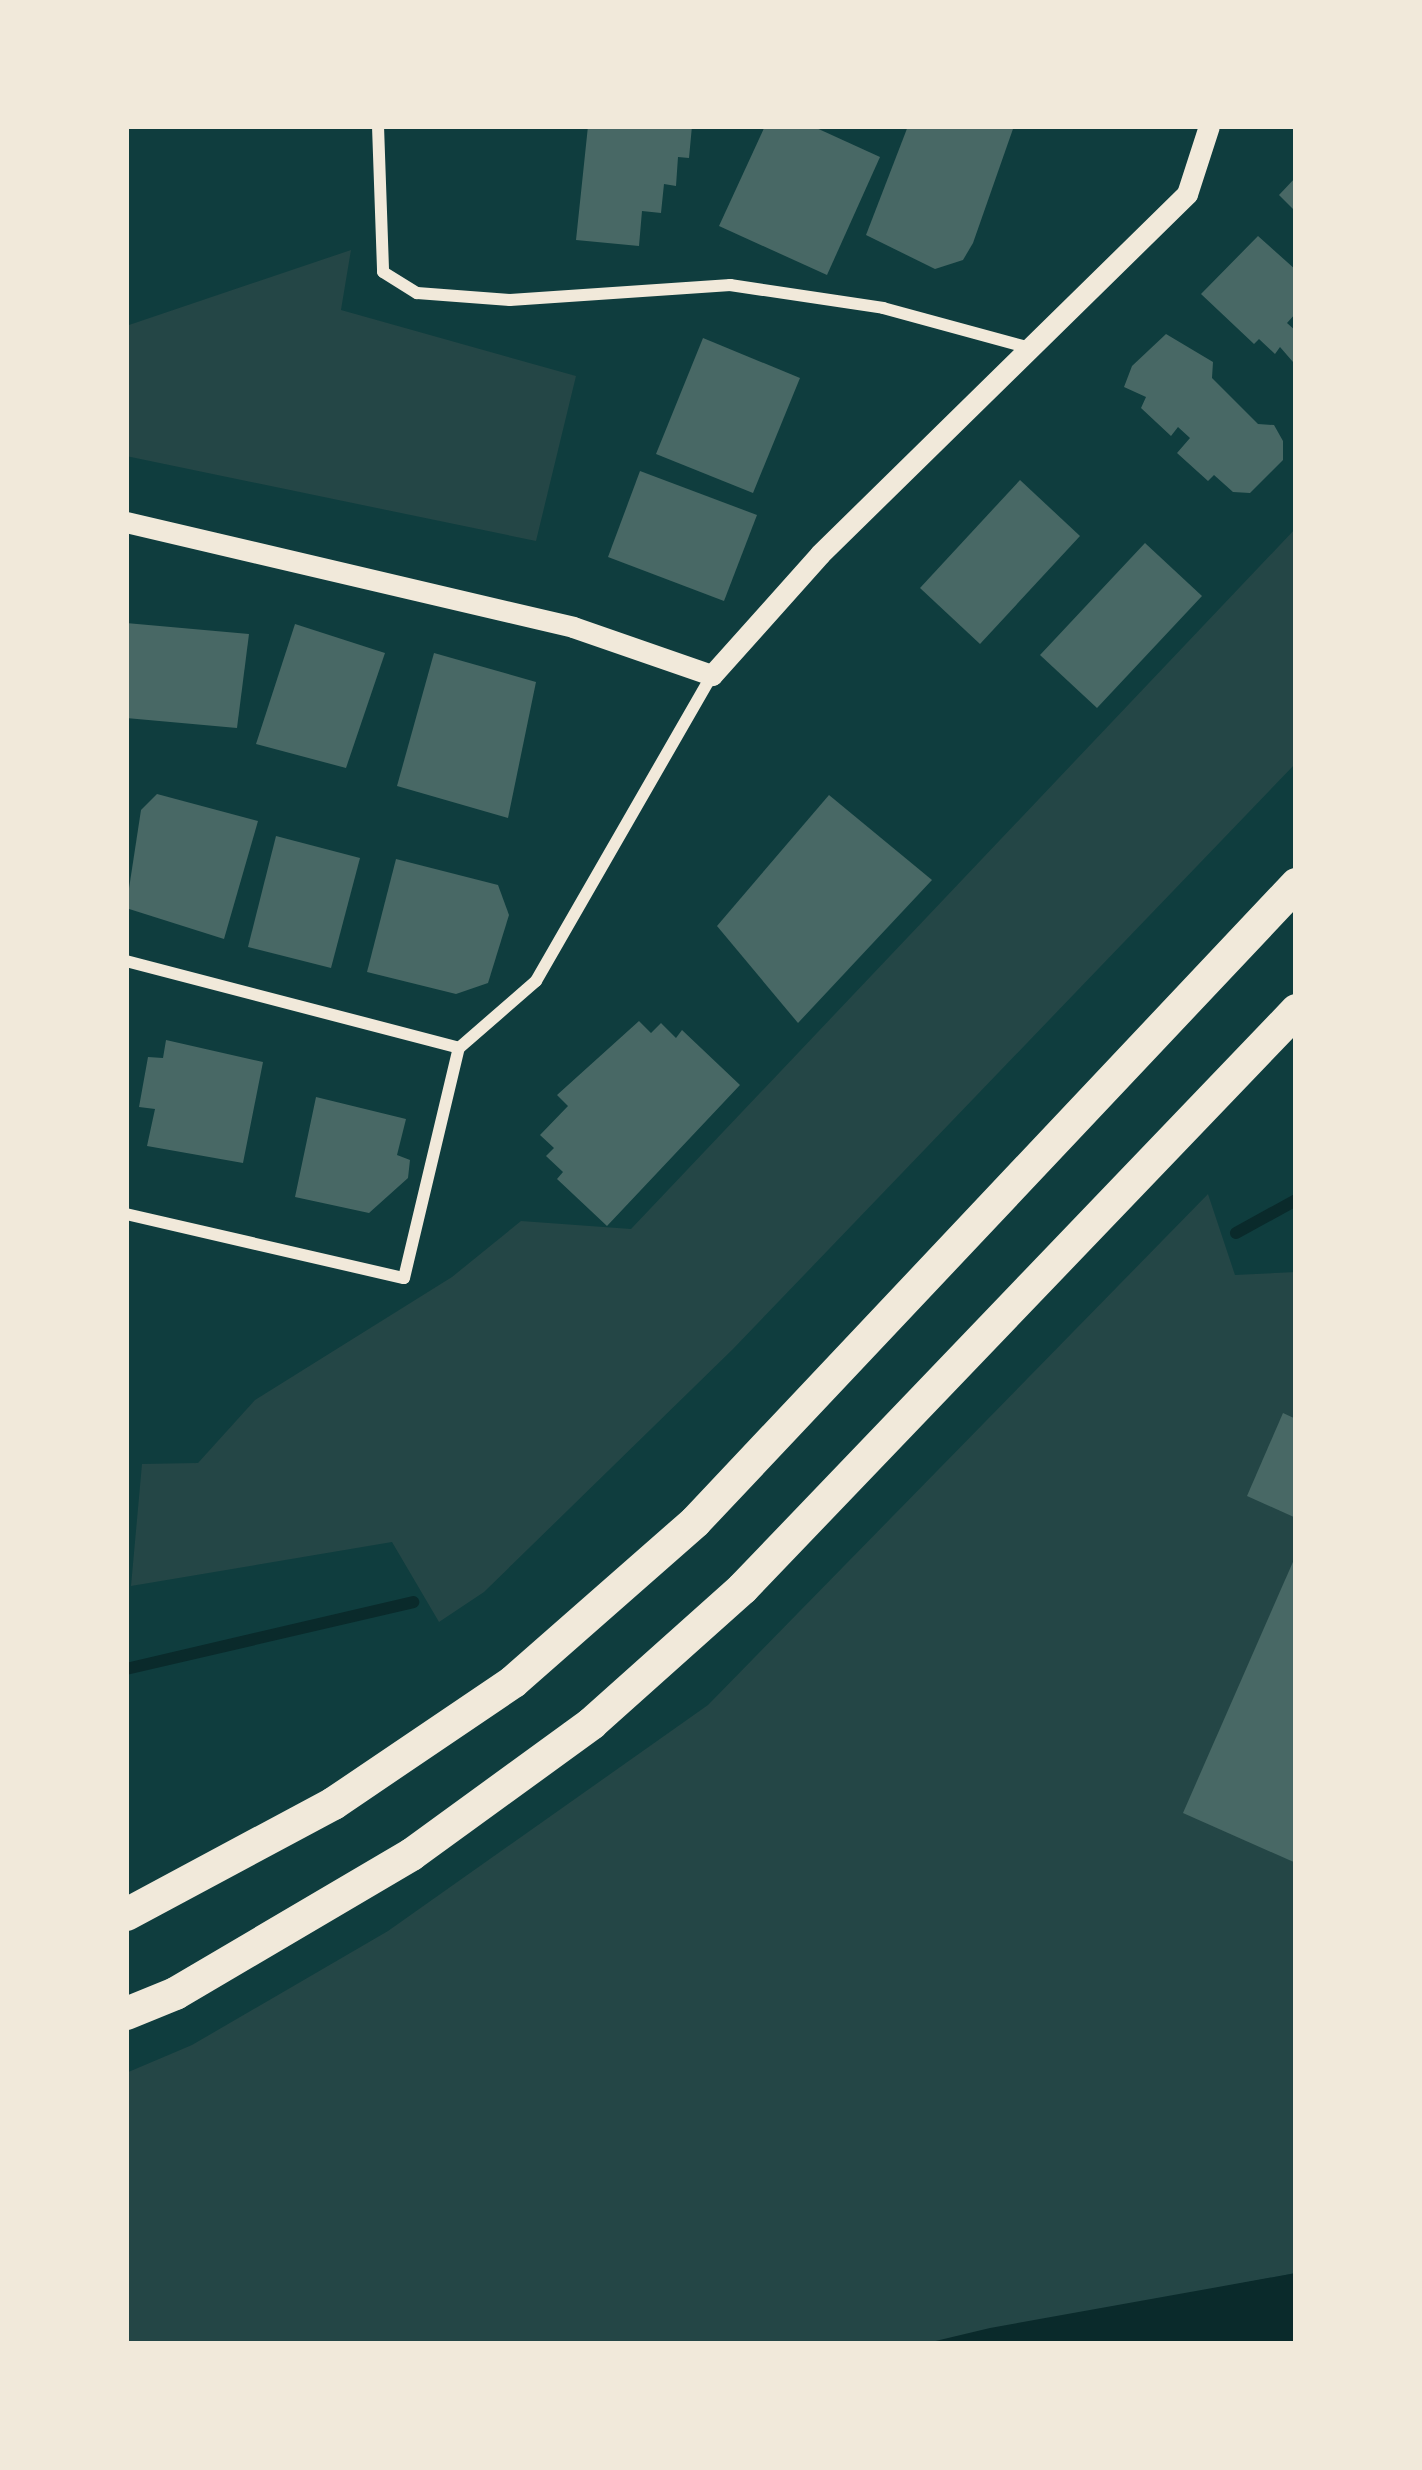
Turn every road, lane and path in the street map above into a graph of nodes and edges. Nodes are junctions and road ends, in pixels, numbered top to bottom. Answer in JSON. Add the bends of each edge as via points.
{"nodes":[{"id":1,"x":378,"y":126,"type":"edge"},
{"id":2,"x":1209,"y":126,"type":"edge"},
{"id":3,"x":1031,"y":348,"type":"junction"},
{"id":4,"x":126,"y":522,"type":"edge"},
{"id":5,"x":712,"y":675,"type":"junction"},
{"id":6,"x":1296,"y":884,"type":"edge"},
{"id":7,"x":126,"y":962,"type":"edge"},
{"id":8,"x":1296,"y":1010,"type":"edge"},
{"id":9,"x":459,"y":1048,"type":"junction"},
{"id":10,"x":126,"y":1214,"type":"edge"},
{"id":11,"x":126,"y":1914,"type":"edge"},
{"id":12,"x":126,"y":2013,"type":"edge"}],
"edges":[{"from":1,"to":3,"type":"street","via":[[382,272],[417,292],[510,300],[730,285],[883,308]]},
{"from":2,"to":3,"type":"street","via":[[1187,194]]},
{"from":3,"to":5,"type":"street","via":[[820,554]]},
{"from":4,"to":5,"type":"street","via":[[573,627]]},
{"from":5,"to":9,"type":"street","via":[[536,981]]},
{"from":6,"to":11,"type":"highway","via":[[695,1521],[513,1681],[333,1803]]},
{"from":7,"to":9,"type":"street"},
{"from":8,"to":12,"type":"highway","via":[[742,1588],[591,1723],[411,1854],[176,1993]]},
{"from":9,"to":10,"type":"street","via":[[404,1278]]}]}
